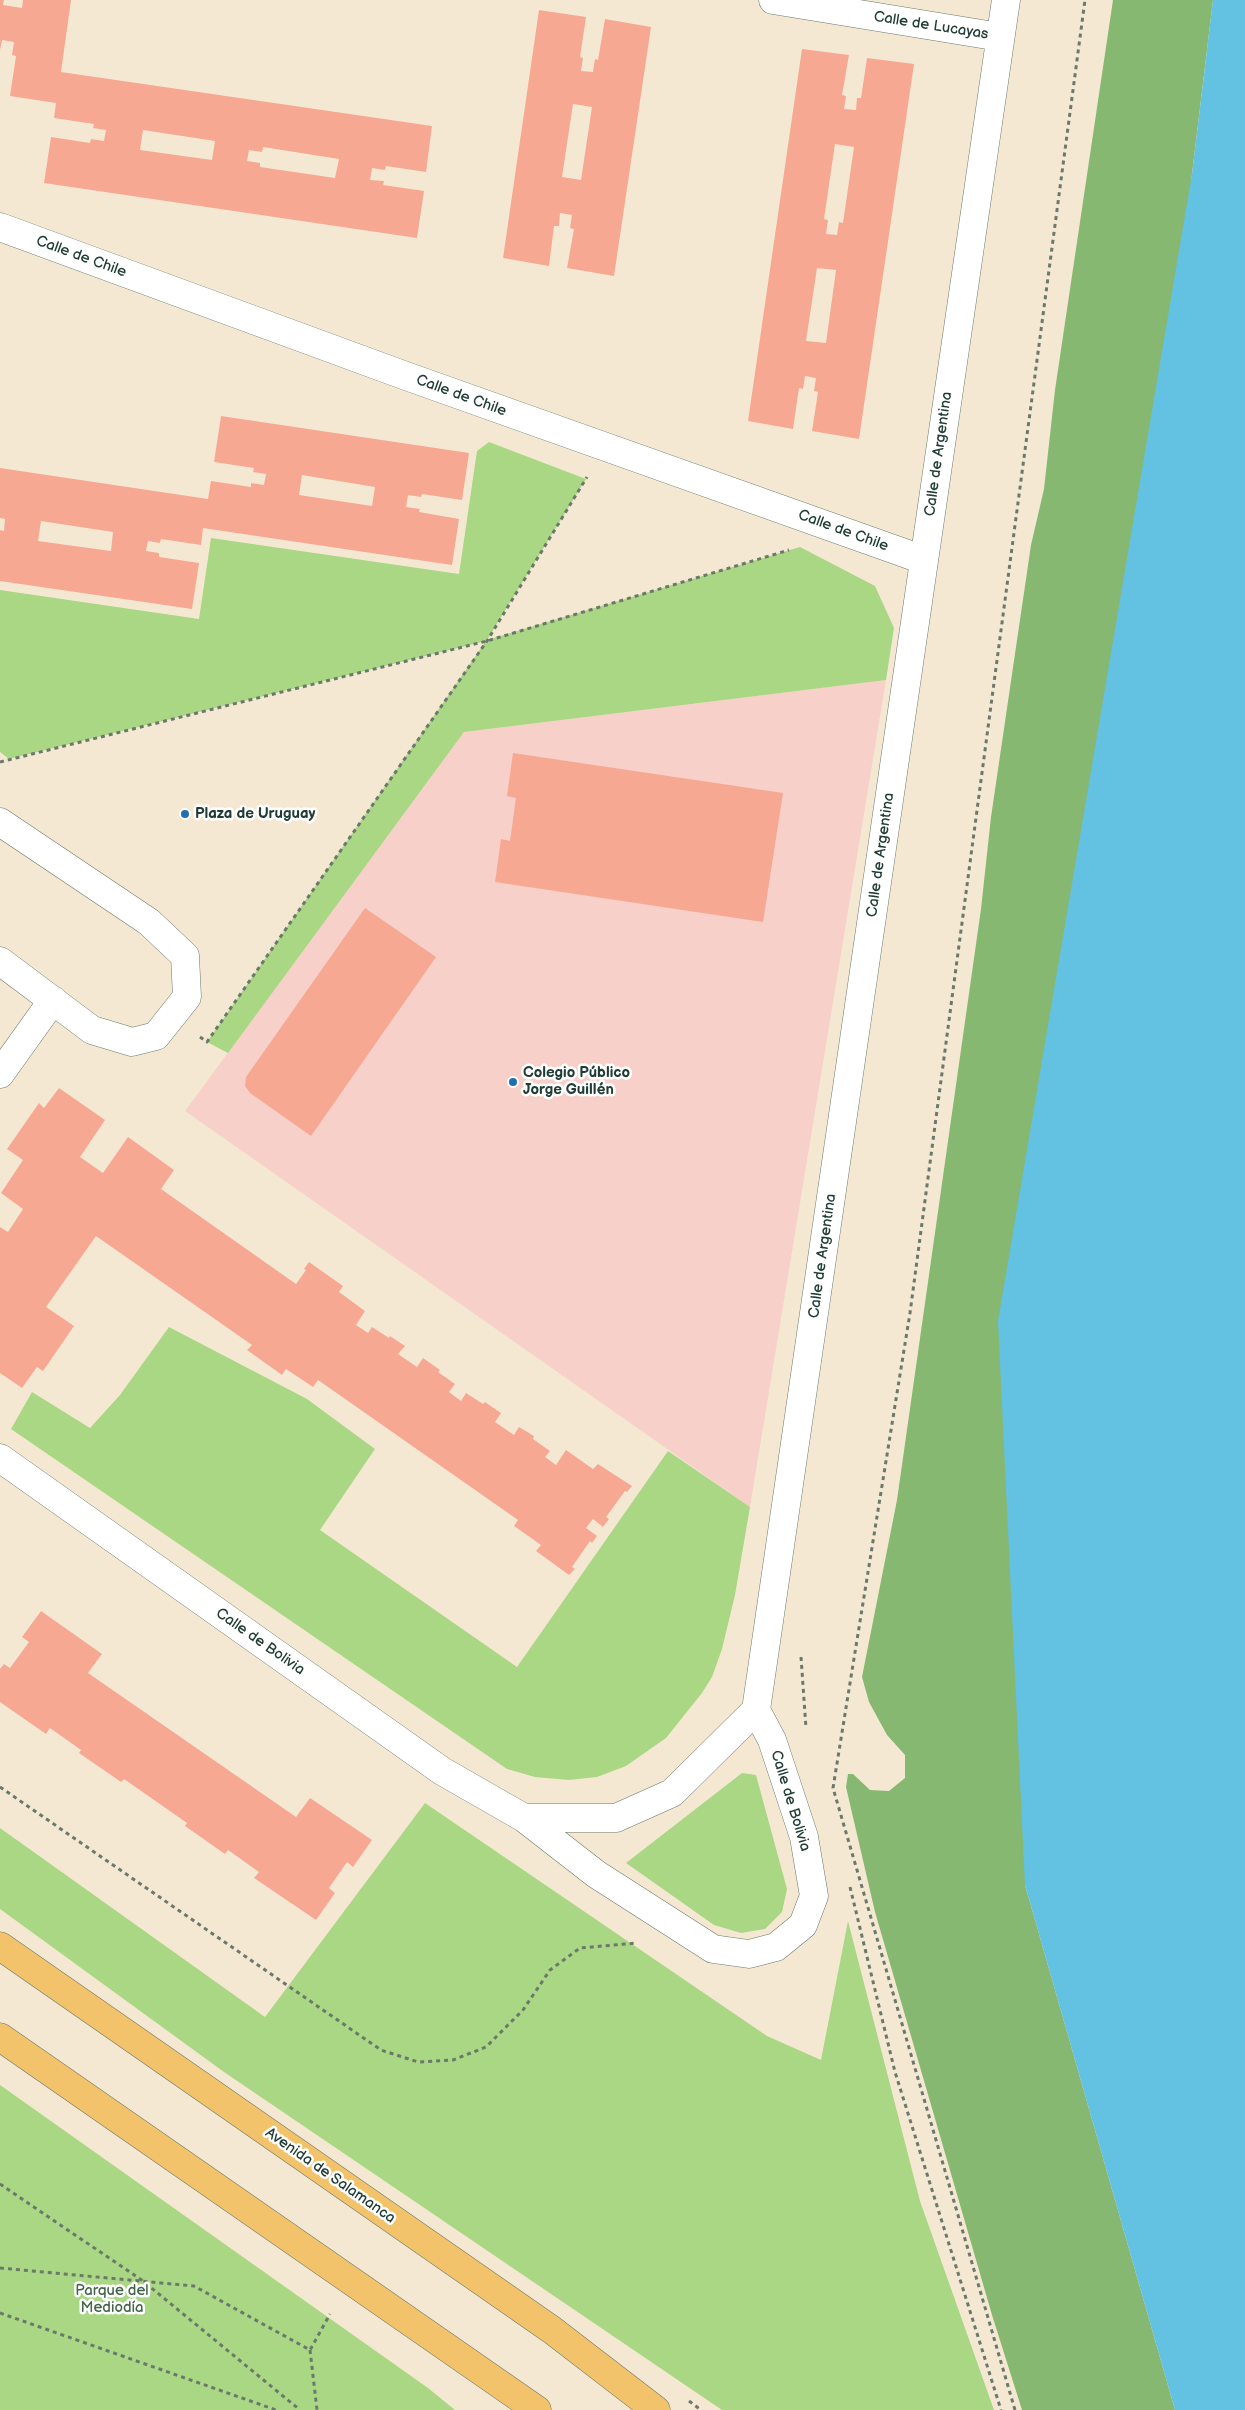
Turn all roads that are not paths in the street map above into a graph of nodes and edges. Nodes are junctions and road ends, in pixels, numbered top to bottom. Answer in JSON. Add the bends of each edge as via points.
{"nodes":[{"id":1,"x":773,"y":0,"type":"edge"},
{"id":2,"x":1006,"y":0,"type":"edge"},
{"id":3,"x":1000,"y":37,"type":"junction"},
{"id":4,"x":0,"y":227,"type":"edge"},
{"id":5,"x":924,"y":560,"type":"junction"},
{"id":6,"x":0,"y":822,"type":"edge"},
{"id":7,"x":0,"y":961,"type":"edge"},
{"id":8,"x":53,"y":1000,"type":"junction"},
{"id":9,"x":1,"y":1072,"type":"edge"},
{"id":10,"x":0,"y":1458,"type":"edge"},
{"id":11,"x":756,"y":1710,"type":"junction"},
{"id":12,"x":524,"y":1818,"type":"junction"},
{"id":13,"x":0,"y":1946,"type":"edge"},
{"id":14,"x":0,"y":2037,"type":"edge"},
{"id":15,"x":537,"y":2410,"type":"edge"},
{"id":16,"x":656,"y":2410,"type":"edge"}],
"edges":[{"from":1,"to":3,"type":"street","name":"Calle de Lucayas"},
{"from":2,"to":3,"type":"street","name":"Calle de Argentina"},
{"from":3,"to":5,"type":"street","name":"Calle de Argentina"},
{"from":4,"to":5,"type":"street","name":"Calle de Chile"},
{"from":5,"to":11,"type":"street","name":"Calle de Argentina"},
{"from":6,"to":8,"type":"street","via":[[149,922],[185,956],[187,997],[156,1036],[132,1042],[92,1030]]},
{"from":7,"to":8,"type":"street"},
{"from":8,"to":9,"type":"street"},
{"from":10,"to":12,"type":"street","name":"Calle de Bolivia","via":[[442,1771]]},
{"from":11,"to":12,"type":"street","name":"Calle de Bolivia","via":[[672,1793],[616,1818]]},
{"from":11,"to":12,"type":"street","name":"Calle de Bolivia","via":[[772,1740],[804,1837],[814,1896],[803,1925],[776,1947],[750,1954],[713,1949],[596,1874]]},
{"from":13,"to":16,"type":"highway","name":"Avenida de Salamanca","via":[[552,2330]]},
{"from":14,"to":15,"type":"highway"}]}
